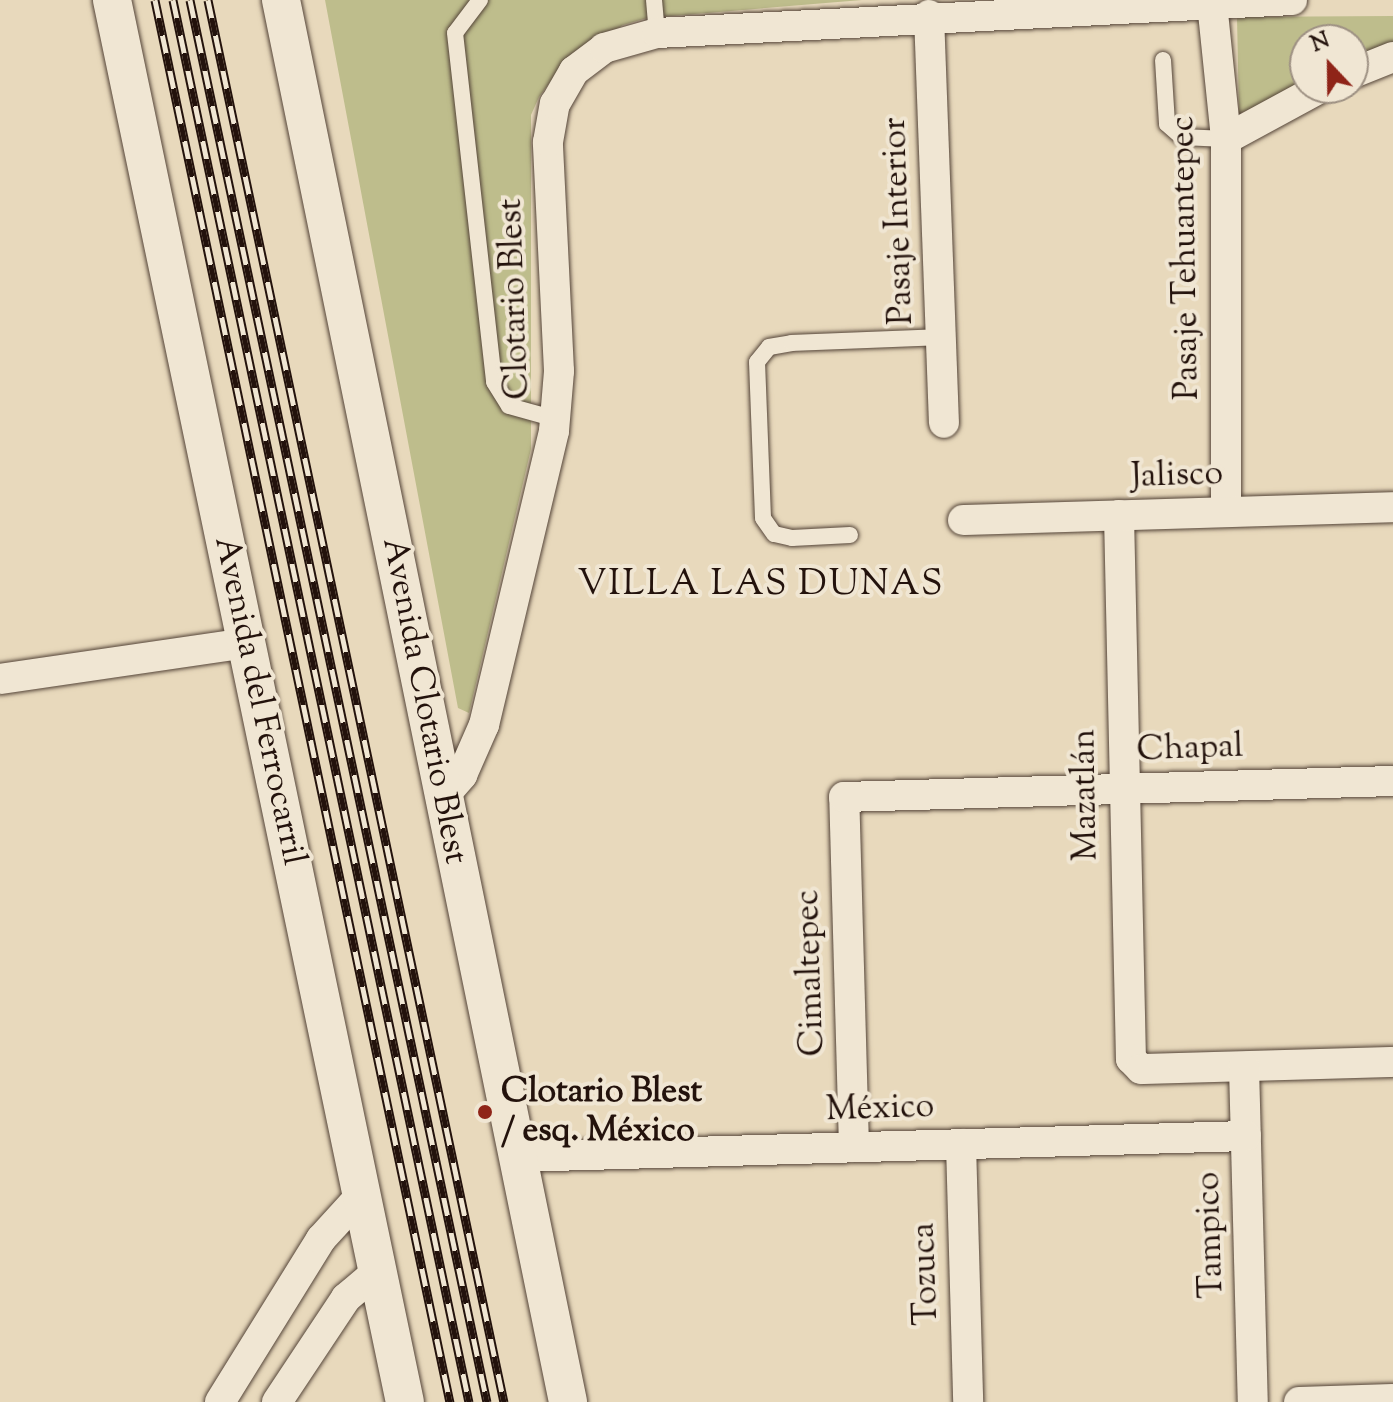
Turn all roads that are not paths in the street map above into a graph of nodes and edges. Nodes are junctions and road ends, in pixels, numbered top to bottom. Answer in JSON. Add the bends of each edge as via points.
{"nodes":[{"id":1,"x":112,"y":0,"type":"edge"},
{"id":2,"x":281,"y":0,"type":"edge"},
{"id":3,"x":480,"y":0,"type":"edge"},
{"id":4,"x":654,"y":0,"type":"edge"},
{"id":5,"x":1292,"y":0,"type":"edge"},
{"id":6,"x":1212,"y":3,"type":"junction"},
{"id":7,"x":929,"y":15,"type":"junction"},
{"id":8,"x":657,"y":33,"type":"junction"},
{"id":9,"x":1393,"y":57,"type":"edge"},
{"id":10,"x":1163,"y":60,"type":"dead end"},
{"id":11,"x":1369,"y":67,"type":"edge"},
{"id":12,"x":1291,"y":104,"type":"edge"},
{"id":13,"x":1226,"y":139,"type":"junction"},
{"id":14,"x":942,"y":337,"type":"junction"},
{"id":15,"x":556,"y":419,"type":"junction"},
{"id":16,"x":944,"y":423,"type":"dead end"},
{"id":17,"x":1393,"y":507,"type":"edge"},
{"id":18,"x":1226,"y":512,"type":"junction"},
{"id":19,"x":1119,"y":515,"type":"junction"},
{"id":20,"x":963,"y":520,"type":"dead end"},
{"id":21,"x":850,"y":535,"type":"dead end"},
{"id":22,"x":246,"y":643,"type":"junction"},
{"id":23,"x":0,"y":679,"type":"edge"},
{"id":24,"x":1393,"y":781,"type":"edge"},
{"id":25,"x":1124,"y":789,"type":"junction"},
{"id":26,"x":444,"y":796,"type":"junction"},
{"id":27,"x":844,"y":797,"type":"joint"},
{"id":28,"x":1393,"y":1062,"type":"edge"},
{"id":29,"x":1244,"y":1067,"type":"junction"},
{"id":30,"x":1246,"y":1136,"type":"junction"},
{"id":31,"x":961,"y":1144,"type":"junction"},
{"id":32,"x":854,"y":1147,"type":"junction"},
{"id":33,"x":517,"y":1157,"type":"junction"},
{"id":34,"x":363,"y":1193,"type":"junction"},
{"id":35,"x":379,"y":1270,"type":"junction"},
{"id":36,"x":1393,"y":1399,"type":"edge"},
{"id":37,"x":220,"y":1402,"type":"edge"},
{"id":38,"x":277,"y":1402,"type":"edge"},
{"id":39,"x":405,"y":1402,"type":"edge"},
{"id":40,"x":568,"y":1402,"type":"edge"},
{"id":41,"x":968,"y":1402,"type":"edge"},
{"id":42,"x":1253,"y":1402,"type":"edge"},
{"id":43,"x":1299,"y":1402,"type":"edge"}],
"edges":[{"from":1,"to":22,"type":"street","name":"Avenida del Ferrocarril"},
{"from":2,"to":26,"type":"street","name":"Avenida Clotario Blest"},
{"from":3,"to":15,"type":"lane","via":[[455,33],[494,382],[509,406]]},
{"from":4,"to":8,"type":"lane"},
{"from":5,"to":6,"type":"street","name":"Clotario Blest"},
{"from":6,"to":7,"type":"street","name":"Clotario Blest"},
{"from":6,"to":13,"type":"street","name":"Pasaje Tehuantepec"},
{"from":7,"to":8,"type":"street","name":"Clotario Blest"},
{"from":7,"to":14,"type":"street","name":"Pasaje Interior"},
{"from":8,"to":15,"type":"street","name":"Clotario Blest","via":[[622,41],[588,58],[563,87],[550,123]]},
{"from":9,"to":11,"type":"street"},
{"from":10,"to":13,"type":"lane","via":[[1167,124],[1182,137]]},
{"from":12,"to":13,"type":"street"},
{"from":13,"to":18,"type":"street","name":"Pasaje Tehuantepec"},
{"from":14,"to":16,"type":"street","name":"Pasaje Interior"},
{"from":14,"to":21,"type":"lane","via":[[792,343],[769,347],[757,362],[763,518],[774,534],[792,538]]},
{"from":15,"to":26,"type":"street","name":"Clotario Blest","via":[[484,725],[462,775]]},
{"from":17,"to":18,"type":"street","name":"Jalisco"},
{"from":18,"to":19,"type":"street","name":"Jalisco"},
{"from":19,"to":20,"type":"street","name":"Jalisco"},
{"from":19,"to":25,"type":"street","name":"Mazatlán"},
{"from":22,"to":23,"type":"street"},
{"from":22,"to":34,"type":"street","name":"Avenida del Ferrocarril"},
{"from":24,"to":25,"type":"street","name":"Chapal"},
{"from":25,"to":27,"type":"street","name":"Chapal"},
{"from":25,"to":29,"type":"street","name":"Mazatlán","via":[[1129,1051],[1141,1069]]},
{"from":26,"to":33,"type":"street","name":"Avenida Clotario Blest"},
{"from":27,"to":32,"type":"street","name":"Cimaltepec"},
{"from":28,"to":29,"type":"street"},
{"from":29,"to":30,"type":"street","name":"Tampico"},
{"from":30,"to":31,"type":"street","name":"México"},
{"from":30,"to":42,"type":"street","name":"Tampico"},
{"from":31,"to":32,"type":"street","name":"México"},
{"from":31,"to":41,"type":"street","name":"Tozuca"},
{"from":32,"to":33,"type":"street","name":"México"},
{"from":33,"to":40,"type":"street","name":"Avenida Clotario Blest"},
{"from":34,"to":35,"type":"street","name":"Avenida del Ferrocarril"},
{"from":34,"to":37,"type":"street","via":[[321,1239]]},
{"from":35,"to":38,"type":"street","via":[[346,1298]]},
{"from":35,"to":39,"type":"street","name":"Avenida del Ferrocarril"},
{"from":36,"to":43,"type":"street"}]}
